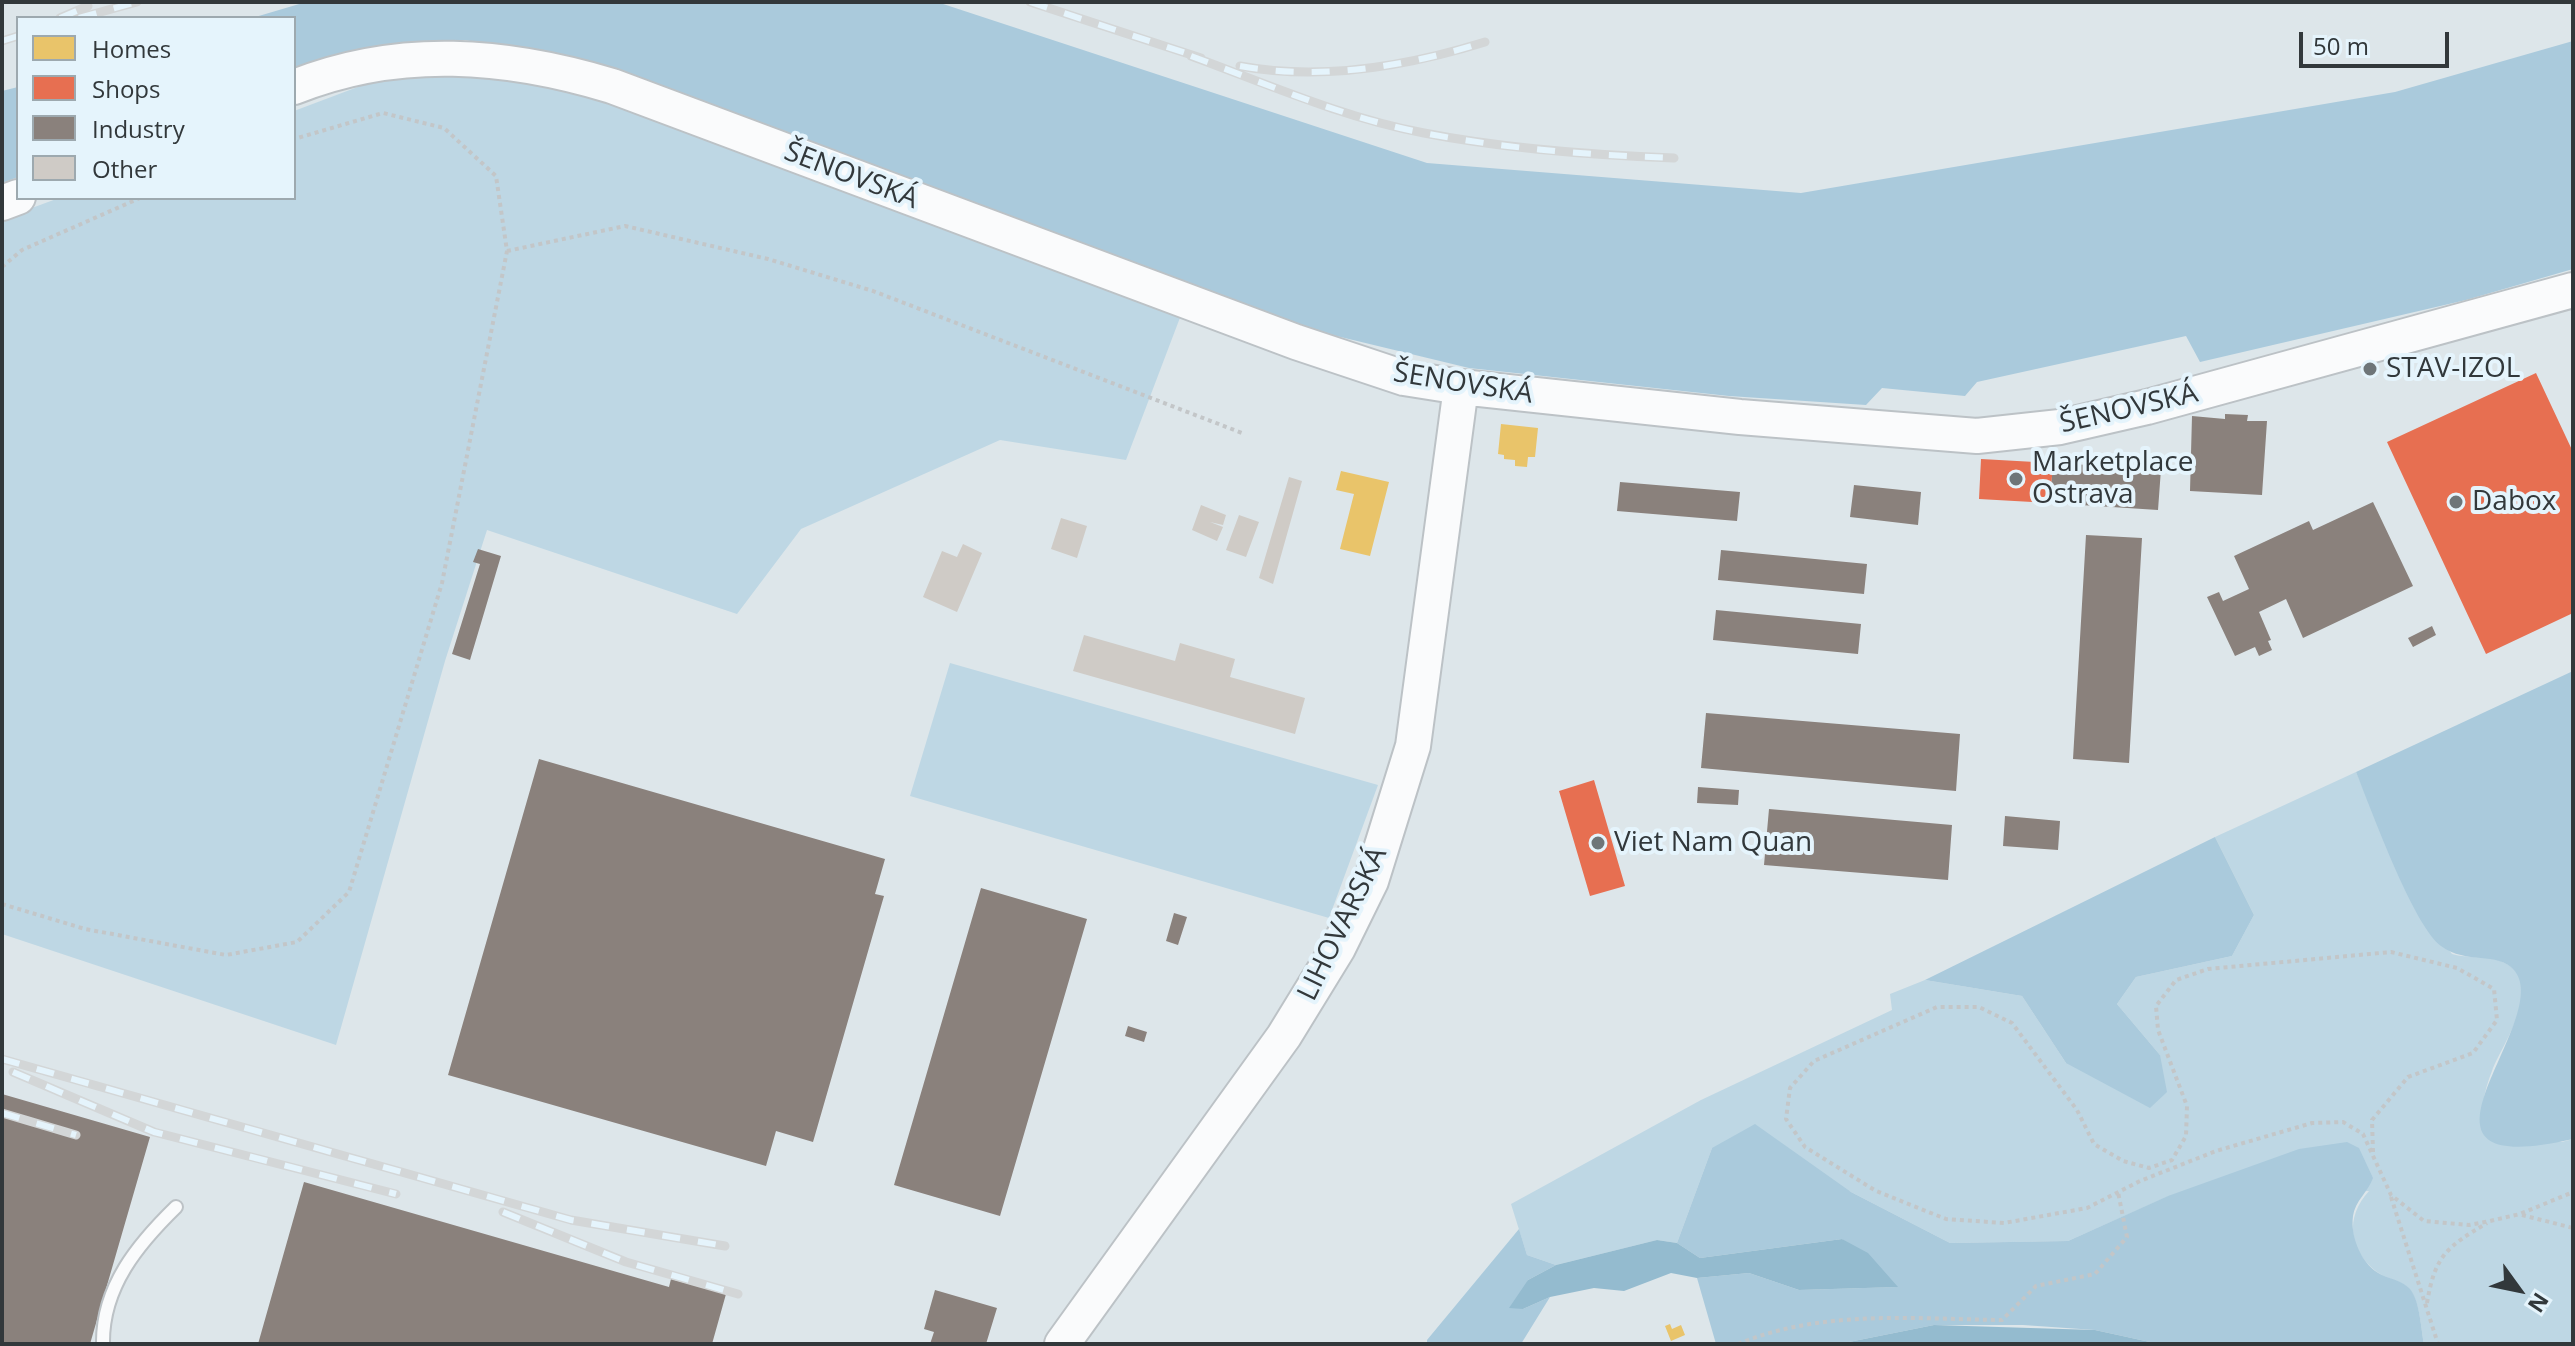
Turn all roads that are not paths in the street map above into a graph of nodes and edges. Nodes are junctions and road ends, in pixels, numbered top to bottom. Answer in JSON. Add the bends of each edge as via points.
{"nodes":[{"id":1,"x":296,"y":86,"type":"edge"},
{"id":2,"x":2573,"y":290,"type":"edge"},
{"id":3,"x":1461,"y":387,"type":"junction"},
{"id":4,"x":176,"y":1207,"type":"dead end"},
{"id":5,"x":103,"y":1344,"type":"edge"},
{"id":6,"x":1062,"y":1344,"type":"edge"}],
"edges":[{"from":1,"to":3,"type":"street","name":"ŠENOVSKÁ","via":[[369,66],[424,58],[545,66],[637,95],[1343,359],[1404,378]]},
{"from":2,"to":3,"type":"street","name":"ŠENOVSKÁ","via":[[2147,407],[2060,427],[1977,436]]},
{"from":3,"to":6,"type":"street","name":"LIHOVARSKÁ","via":[[1413,746],[1371,881],[1322,978],[1284,1036]]},
{"from":4,"to":5,"type":"lane","via":[[129,1256],[116,1284]]}]}
